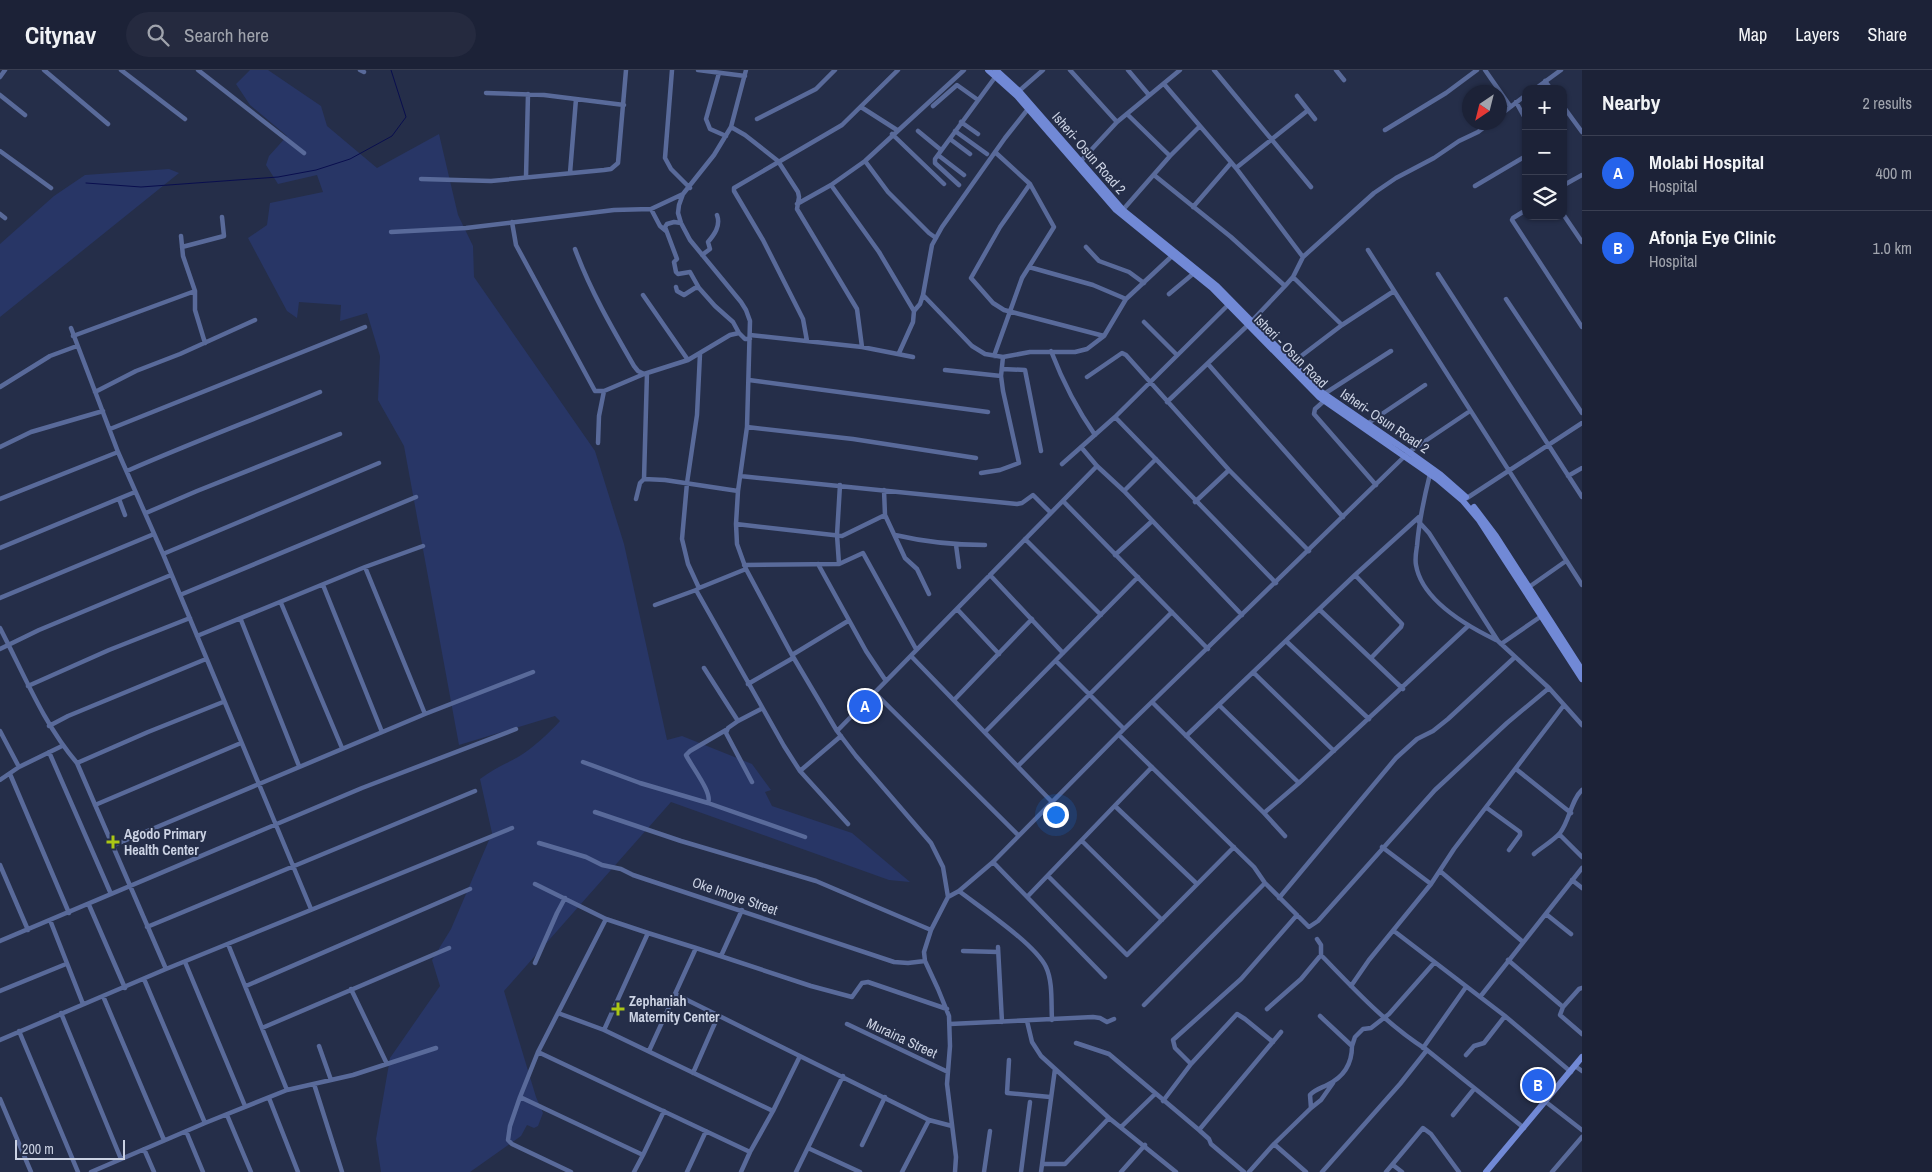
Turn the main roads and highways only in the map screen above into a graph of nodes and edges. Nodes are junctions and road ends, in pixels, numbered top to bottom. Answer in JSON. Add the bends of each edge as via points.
{"nodes":[{"id":1,"x":988,"y":70,"type":"edge"},
{"id":2,"x":996,"y":73,"type":"edge"},
{"id":3,"x":1121,"y":212,"type":"junction"},
{"id":4,"x":1250,"y":323,"type":"junction"},
{"id":5,"x":1324,"y":398,"type":"junction"},
{"id":6,"x":1408,"y":454,"type":"junction"},
{"id":7,"x":1582,"y":670,"type":"edge"},
{"id":8,"x":1582,"y":679,"type":"edge"},
{"id":9,"x":1582,"y":1057,"type":"edge"},
{"id":10,"x":1486,"y":1172,"type":"edge"}],
"edges":[{"from":1,"to":2,"type":"main road","name":"Isheri - Osun Road"},
{"from":2,"to":3,"type":"main road","name":"Isheri - Osun Road"},
{"from":2,"to":3,"type":"main road","name":"Isheri- Osun Road 2","via":[[1019,91]]},
{"from":3,"to":4,"type":"main road","name":"Isheri - Osun Road"},
{"from":3,"to":4,"type":"main road","name":"Isheri- Osun Road 2","via":[[1217,286]]},
{"from":4,"to":5,"type":"main road","name":"Isheri- Osun Road 2"},
{"from":4,"to":5,"type":"main road","name":"Isheri - Osun Road","via":[[1301,380]]},
{"from":5,"to":6,"type":"main road","name":"Isheri - Osun Road"},
{"from":5,"to":6,"type":"main road","name":"Isheri- Osun Road 2"},
{"from":6,"to":7,"type":"main road","name":"Isheri- Osun Road 2","via":[[1441,475],[1467,498],[1496,536]]},
{"from":6,"to":8,"type":"main road","name":"Isheri - Osun Road","via":[[1463,501],[1479,520]]},
{"from":9,"to":10,"type":"main road"}]}
